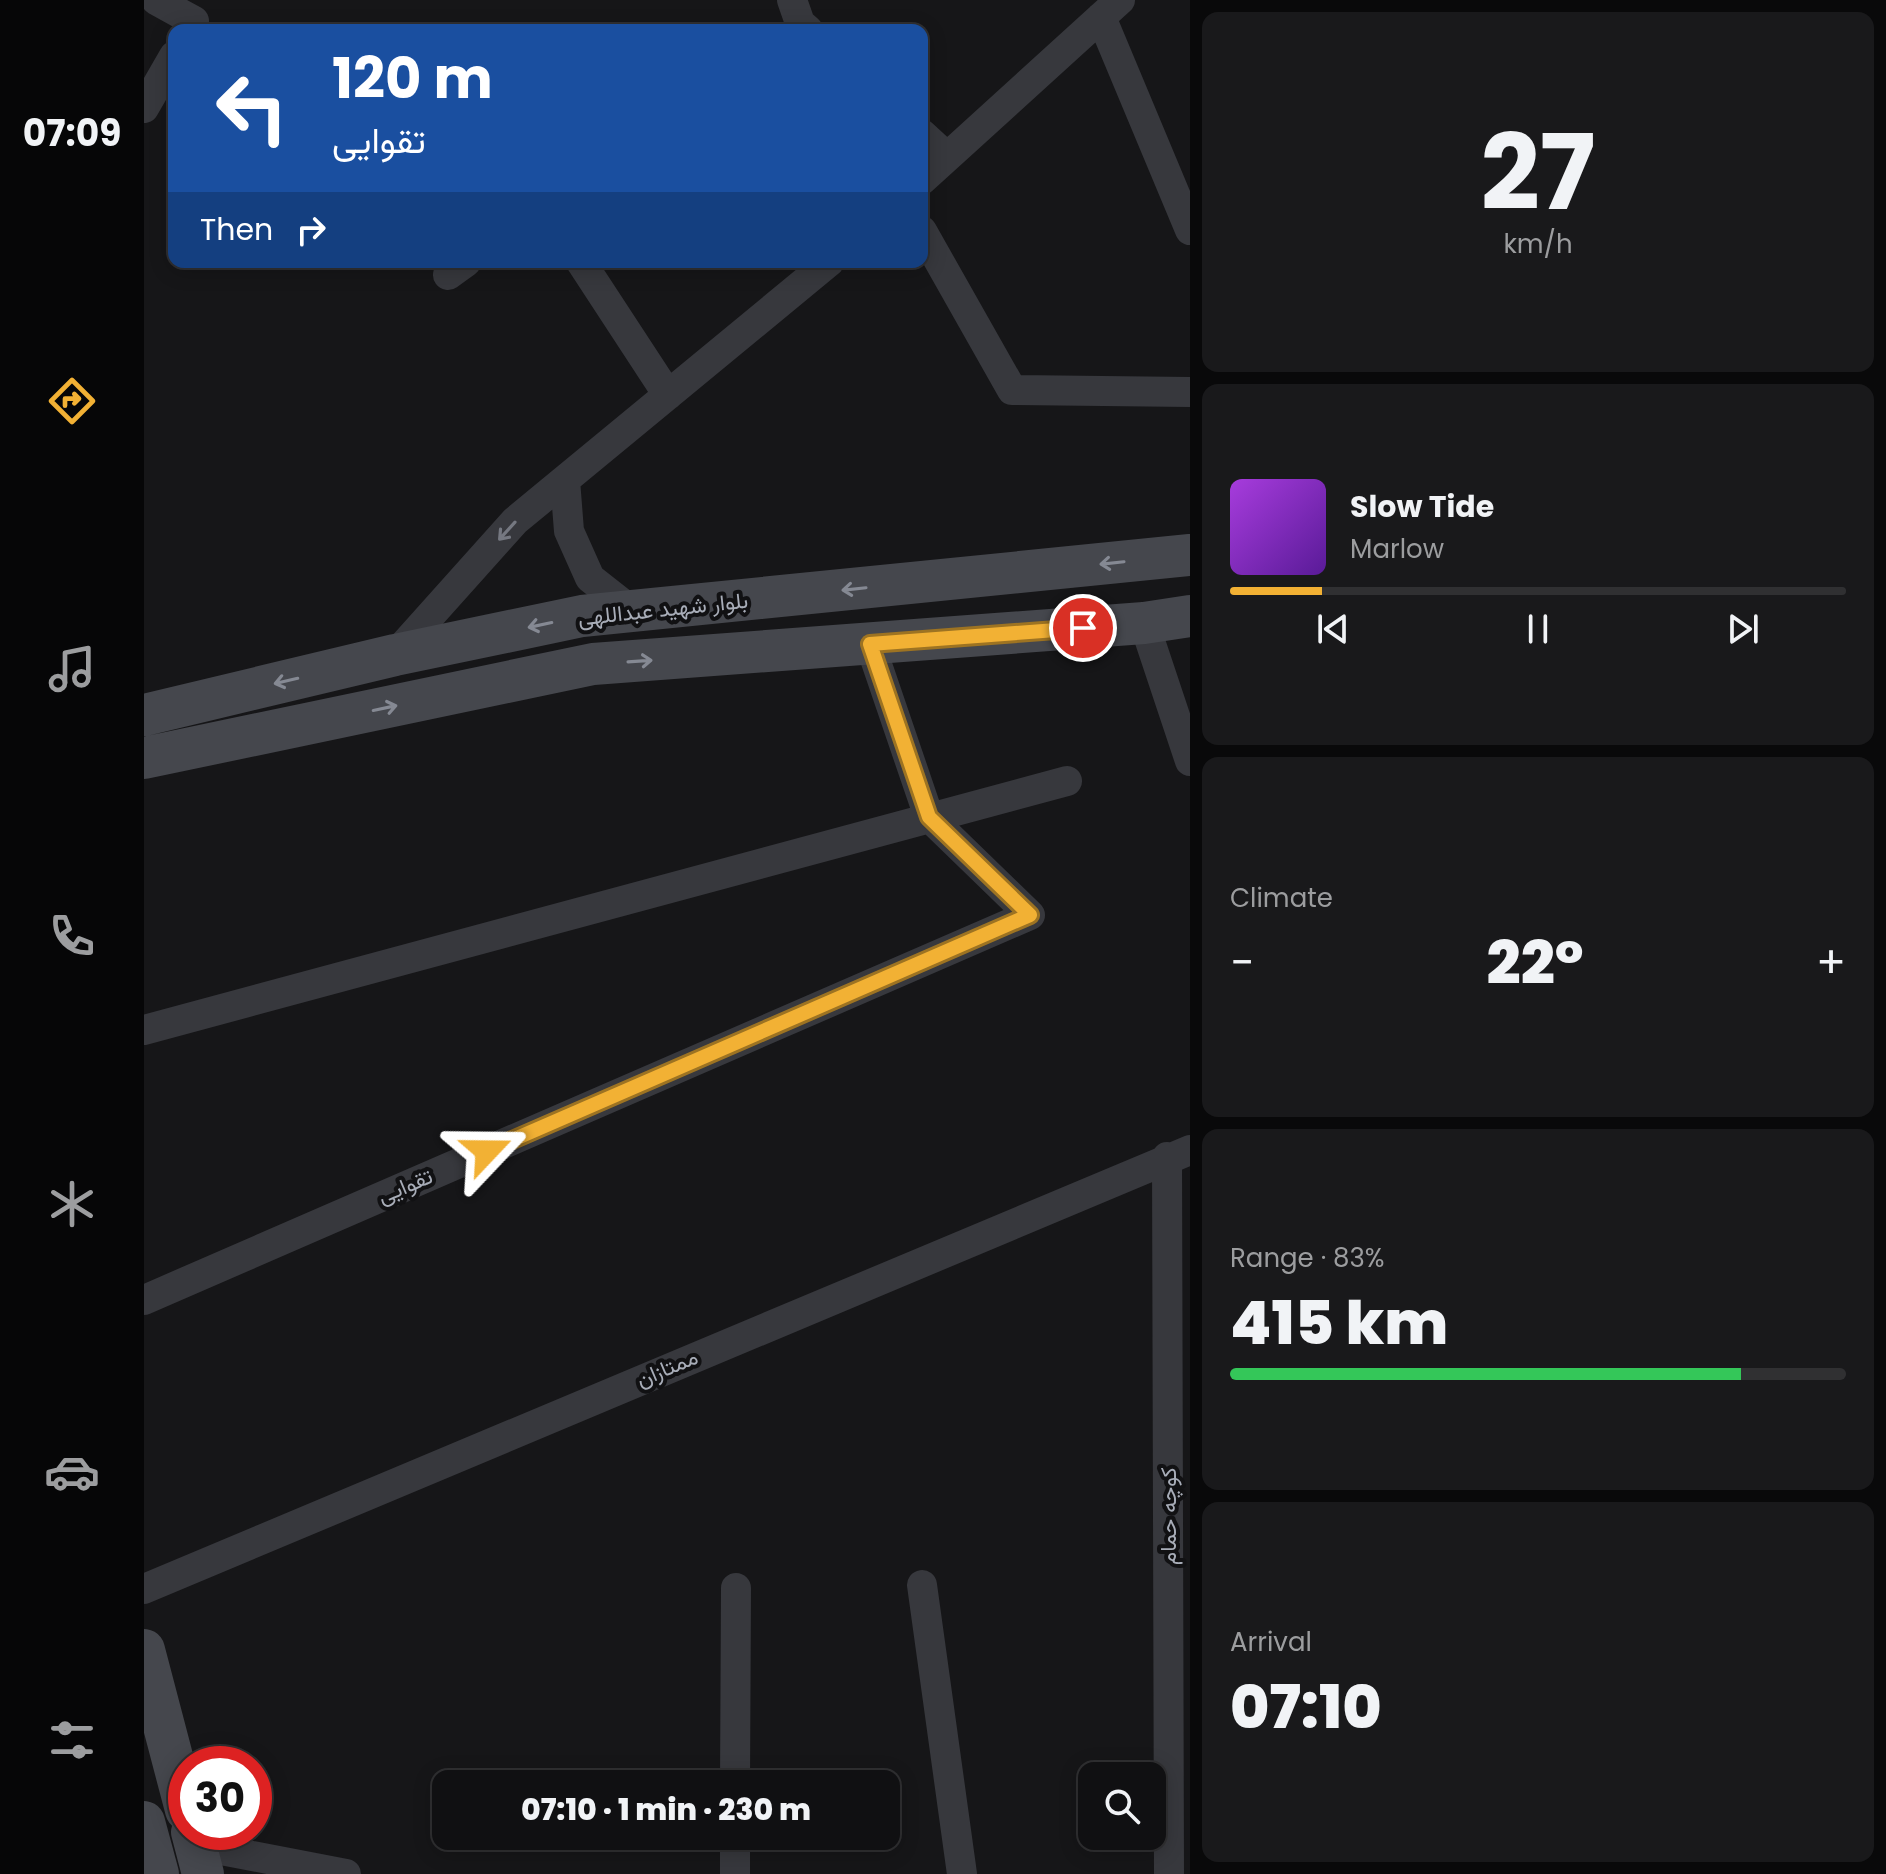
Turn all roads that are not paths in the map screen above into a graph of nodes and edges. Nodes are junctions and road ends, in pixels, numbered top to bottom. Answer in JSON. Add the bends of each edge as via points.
{"nodes":[{"id":1,"x":156,"y":0,"type":"edge"},
{"id":2,"x":1110,"y":9,"type":"edge"},
{"id":3,"x":197,"y":17,"type":"edge"},
{"id":4,"x":168,"y":66,"type":"edge"},
{"id":5,"x":144,"y":108,"type":"edge"},
{"id":6,"x":928,"y":140,"type":"edge"},
{"id":7,"x":947,"y":157,"type":"junction"},
{"id":8,"x":928,"y":174,"type":"edge"},
{"id":9,"x":1190,"y":230,"type":"edge"},
{"id":10,"x":928,"y":242,"type":"edge"},
{"id":11,"x":585,"y":268,"type":"edge"},
{"id":12,"x":822,"y":268,"type":"edge"},
{"id":13,"x":1190,"y":392,"type":"edge"},
{"id":14,"x":668,"y":395,"type":"junction"},
{"id":15,"x":565,"y":480,"type":"junction"},
{"id":16,"x":1190,"y":555,"type":"edge"},
{"id":17,"x":632,"y":611,"type":"junction"},
{"id":18,"x":1190,"y":616,"type":"edge"},
{"id":19,"x":1144,"y":623,"type":"junction"},
{"id":20,"x":870,"y":644,"type":"junction"},
{"id":21,"x":395,"y":655,"type":"junction"},
{"id":22,"x":144,"y":715,"type":"edge"},
{"id":23,"x":144,"y":758,"type":"edge"},
{"id":24,"x":1190,"y":761,"type":"edge"},
{"id":25,"x":1067,"y":781,"type":"dead end"},
{"id":26,"x":929,"y":817,"type":"junction"},
{"id":27,"x":144,"y":1030,"type":"edge"},
{"id":28,"x":1178,"y":1154,"type":"edge"},
{"id":29,"x":144,"y":1300,"type":"edge"},
{"id":30,"x":922,"y":1585,"type":"dead end"},
{"id":31,"x":736,"y":1588,"type":"dead end"},
{"id":32,"x":144,"y":1589,"type":"edge"},
{"id":33,"x":144,"y":1650,"type":"edge"},
{"id":34,"x":169,"y":1746,"type":"edge"},
{"id":35,"x":735,"y":1770,"type":"edge"},
{"id":36,"x":239,"y":1850,"type":"edge"},
{"id":37,"x":735,"y":1850,"type":"edge"},
{"id":38,"x":346,"y":1874,"type":"edge"},
{"id":39,"x":735,"y":1874,"type":"edge"},
{"id":40,"x":962,"y":1874,"type":"edge"},
{"id":41,"x":1169,"y":1874,"type":"edge"}],
"edges":[{"from":1,"to":3,"type":"street"},
{"from":2,"to":7,"type":"street"},
{"from":2,"to":9,"type":"street"},
{"from":4,"to":5,"type":"street"},
{"from":6,"to":7,"type":"street"},
{"from":7,"to":8,"type":"street"},
{"from":10,"to":13,"type":"street","via":[[1012,390]]},
{"from":11,"to":14,"type":"street"},
{"from":12,"to":14,"type":"street"},
{"from":14,"to":15,"type":"street"},
{"from":15,"to":17,"type":"street","via":[[569,531],[590,578]]},
{"from":15,"to":21,"type":"street","one_way":true,"via":[[515,521]]},
{"from":16,"to":17,"type":"main road","name":"بلوار شهید عبداللهی","one_way":true},
{"from":17,"to":21,"type":"main road","name":"بلوار شهید عبداللهی","one_way":true,"via":[[582,616]]},
{"from":18,"to":19,"type":"main road"},
{"from":19,"to":20,"type":"main road"},
{"from":19,"to":24,"type":"street"},
{"from":23,"to":20,"type":"main road","one_way":true,"via":[[593,664]]},
{"from":20,"to":26,"type":"street","name":"تقوایی"},
{"from":21,"to":22,"type":"main road","name":"بلوار شهید عبداللهی","one_way":true},
{"from":25,"to":26,"type":"street"},
{"from":26,"to":27,"type":"street"},
{"from":26,"to":29,"type":"street","name":"تقوایی","via":[[1030,915]]},
{"from":28,"to":32,"type":"street","name":"ممتازان"},
{"from":28,"to":41,"type":"street","name":"کوچه حمام"},
{"from":30,"to":40,"type":"street"},
{"from":31,"to":35,"type":"street"},
{"from":33,"to":34,"type":"main road"},
{"from":36,"to":38,"type":"street"},
{"from":37,"to":39,"type":"street"}]}
